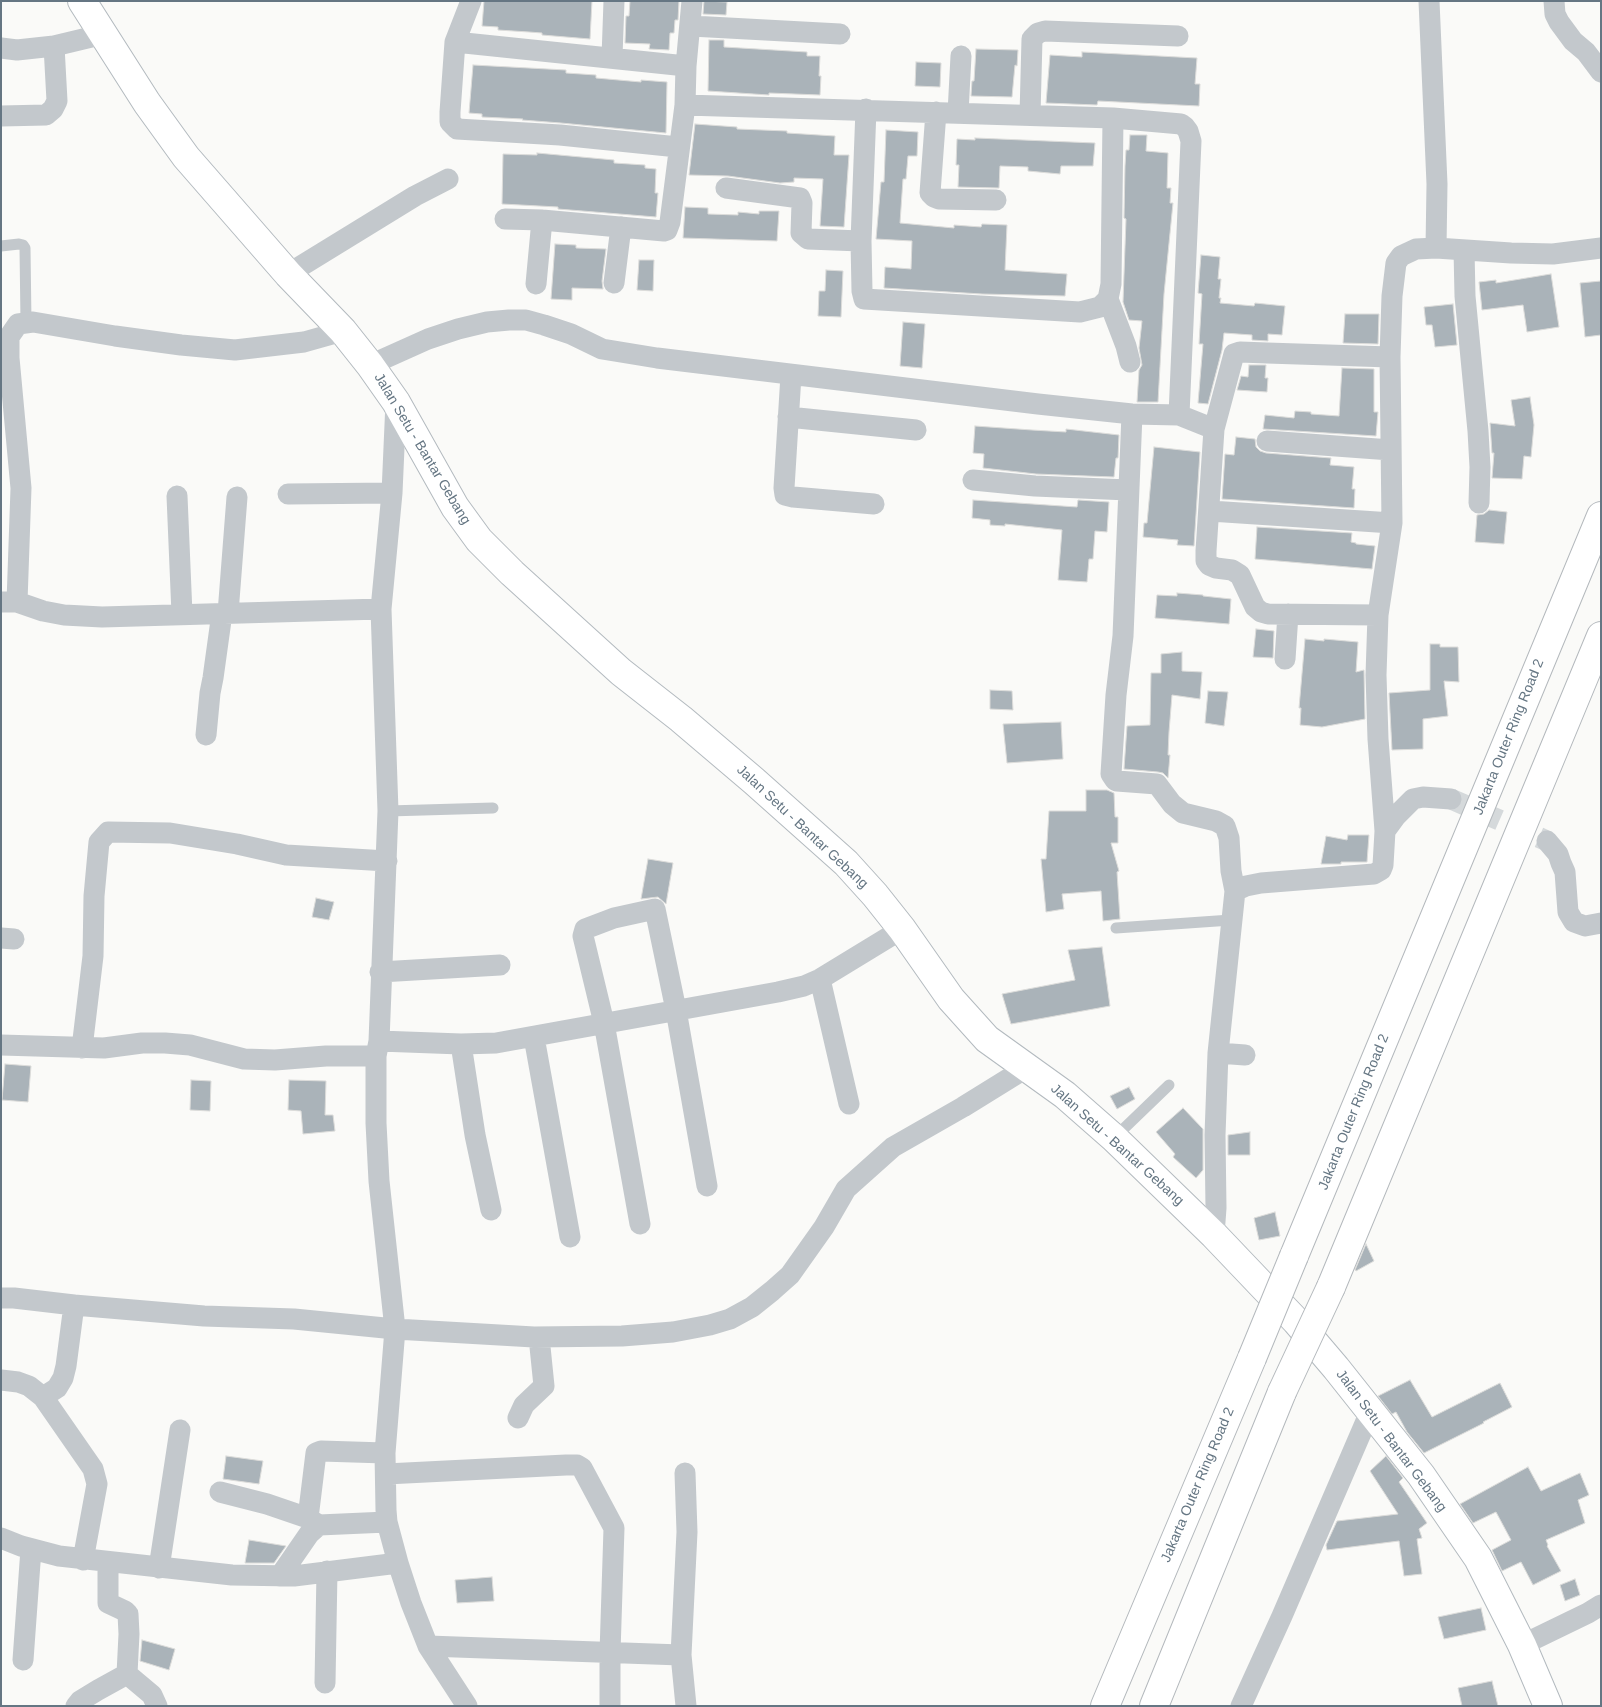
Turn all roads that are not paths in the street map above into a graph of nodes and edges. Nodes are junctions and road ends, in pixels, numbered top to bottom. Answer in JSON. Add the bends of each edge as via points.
{"nodes":[{"id":1,"x":82,"y":1,"type":"edge"},
{"id":2,"x":471,"y":1,"type":"edge"},
{"id":3,"x":614,"y":1,"type":"edge"},
{"id":4,"x":692,"y":1,"type":"edge"},
{"id":5,"x":1429,"y":1,"type":"edge"},
{"id":6,"x":1554,"y":1,"type":"edge"},
{"id":7,"x":691,"y":26,"type":"junction"},
{"id":8,"x":104,"y":34,"type":"junction"},
{"id":9,"x":840,"y":34,"type":"dead end"},
{"id":10,"x":1178,"y":36,"type":"dead end"},
{"id":11,"x":455,"y":42,"type":"junction"},
{"id":12,"x":54,"y":46,"type":"junction"},
{"id":13,"x":1,"y":48,"type":"edge"},
{"id":14,"x":961,"y":56,"type":"dead end"},
{"id":15,"x":612,"y":57,"type":"junction"},
{"id":16,"x":686,"y":66,"type":"junction"},
{"id":17,"x":1601,"y":72,"type":"edge"},
{"id":18,"x":685,"y":105,"type":"junction"},
{"id":19,"x":866,"y":109,"type":"junction"},
{"id":20,"x":936,"y":112,"type":"junction"},
{"id":21,"x":958,"y":113,"type":"junction"},
{"id":22,"x":1,"y":116,"type":"edge"},
{"id":23,"x":1030,"y":116,"type":"junction"},
{"id":24,"x":1113,"y":118,"type":"junction"},
{"id":25,"x":678,"y":148,"type":"junction"},
{"id":26,"x":448,"y":179,"type":"dead end"},
{"id":27,"x":726,"y":188,"type":"dead end"},
{"id":28,"x":996,"y":200,"type":"dead end"},
{"id":29,"x":505,"y":219,"type":"dead end"},
{"id":30,"x":542,"y":220,"type":"junction"},
{"id":31,"x":621,"y":227,"type":"junction"},
{"id":32,"x":861,"y":241,"type":"junction"},
{"id":33,"x":1,"y":246,"type":"edge"},
{"id":34,"x":1436,"y":248,"type":"junction"},
{"id":35,"x":1601,"y":248,"type":"edge"},
{"id":36,"x":1464,"y":250,"type":"junction"},
{"id":37,"x":288,"y":274,"type":"junction"},
{"id":38,"x":614,"y":282,"type":"dead end"},
{"id":39,"x":536,"y":284,"type":"dead end"},
{"id":40,"x":1108,"y":299,"type":"junction"},
{"id":41,"x":26,"y":322,"type":"junction"},
{"id":42,"x":343,"y":331,"type":"junction"},
{"id":43,"x":5,"y":358,"type":"edge"},
{"id":44,"x":1390,"y":358,"type":"junction"},
{"id":45,"x":1130,"y":362,"type":"dead end"},
{"id":46,"x":370,"y":365,"type":"junction"},
{"id":47,"x":791,"y":375,"type":"junction"},
{"id":48,"x":396,"y":402,"type":"junction"},
{"id":49,"x":1132,"y":414,"type":"junction"},
{"id":50,"x":1179,"y":415,"type":"junction"},
{"id":51,"x":788,"y":417,"type":"junction"},
{"id":52,"x":1214,"y":429,"type":"junction"},
{"id":53,"x":916,"y":430,"type":"dead end"},
{"id":54,"x":1267,"y":441,"type":"dead end"},
{"id":55,"x":10,"y":448,"type":"edge"},
{"id":56,"x":1391,"y":450,"type":"junction"},
{"id":57,"x":973,"y":480,"type":"dead end"},
{"id":58,"x":1128,"y":490,"type":"junction"},
{"id":59,"x":392,"y":493,"type":"junction"},
{"id":60,"x":288,"y":494,"type":"dead end"},
{"id":61,"x":177,"y":496,"type":"dead end"},
{"id":62,"x":237,"y":497,"type":"dead end"},
{"id":63,"x":1479,"y":503,"type":"dead end"},
{"id":64,"x":874,"y":504,"type":"dead end"},
{"id":65,"x":1210,"y":511,"type":"junction"},
{"id":66,"x":1601,"y":516,"type":"edge"},
{"id":67,"x":1392,"y":523,"type":"junction"},
{"id":68,"x":9,"y":602,"type":"edge"},
{"id":69,"x":381,"y":609,"type":"junction"},
{"id":70,"x":225,"y":613,"type":"junction"},
{"id":71,"x":182,"y":614,"type":"junction"},
{"id":72,"x":1288,"y":614,"type":"junction"},
{"id":73,"x":1378,"y":615,"type":"junction"},
{"id":74,"x":1601,"y":636,"type":"edge"},
{"id":75,"x":1285,"y":659,"type":"dead end"},
{"id":76,"x":206,"y":735,"type":"dead end"},
{"id":77,"x":1451,"y":799,"type":"tunnel mouth"},
{"id":78,"x":493,"y":808,"type":"dead end"},
{"id":79,"x":388,"y":811,"type":"junction"},
{"id":80,"x":1385,"y":831,"type":"junction"},
{"id":81,"x":1547,"y":842,"type":"tunnel mouth"},
{"id":82,"x":387,"y":861,"type":"junction"},
{"id":83,"x":1235,"y":891,"type":"junction"},
{"id":84,"x":1231,"y":920,"type":"junction"},
{"id":85,"x":1601,"y":923,"type":"edge"},
{"id":86,"x":1116,"y":928,"type":"dead end"},
{"id":87,"x":902,"y":929,"type":"junction"},
{"id":88,"x":500,"y":965,"type":"dead end"},
{"id":89,"x":380,"y":972,"type":"junction"},
{"id":90,"x":820,"y":979,"type":"junction"},
{"id":91,"x":676,"y":1010,"type":"junction"},
{"id":92,"x":604,"y":1023,"type":"junction"},
{"id":93,"x":534,"y":1037,"type":"junction"},
{"id":94,"x":461,"y":1044,"type":"junction"},
{"id":95,"x":1,"y":1045,"type":"edge"},
{"id":96,"x":82,"y":1048,"type":"junction"},
{"id":97,"x":377,"y":1049,"type":"junction"},
{"id":98,"x":1218,"y":1053,"type":"junction"},
{"id":99,"x":1245,"y":1056,"type":"dead end"},
{"id":100,"x":1026,"y":1068,"type":"junction"},
{"id":101,"x":1169,"y":1085,"type":"dead end"},
{"id":102,"x":849,"y":1104,"type":"dead end"},
{"id":103,"x":1114,"y":1138,"type":"junction"},
{"id":104,"x":707,"y":1186,"type":"dead end"},
{"id":105,"x":491,"y":1210,"type":"dead end"},
{"id":106,"x":640,"y":1224,"type":"dead end"},
{"id":107,"x":1214,"y":1235,"type":"junction"},
{"id":108,"x":570,"y":1237,"type":"dead end"},
{"id":109,"x":1,"y":1298,"type":"edge"},
{"id":110,"x":74,"y":1305,"type":"junction"},
{"id":111,"x":396,"y":1329,"type":"junction"},
{"id":112,"x":539,"y":1337,"type":"junction"},
{"id":113,"x":1,"y":1380,"type":"edge"},
{"id":114,"x":43,"y":1397,"type":"junction"},
{"id":115,"x":1370,"y":1412,"type":"junction"},
{"id":116,"x":518,"y":1418,"type":"dead end"},
{"id":117,"x":180,"y":1430,"type":"dead end"},
{"id":118,"x":385,"y":1453,"type":"junction"},
{"id":119,"x":685,"y":1473,"type":"dead end"},
{"id":120,"x":386,"y":1474,"type":"junction"},
{"id":121,"x":220,"y":1492,"type":"dead end"},
{"id":122,"x":314,"y":1521,"type":"junction"},
{"id":123,"x":387,"y":1522,"type":"junction"},
{"id":124,"x":1,"y":1538,"type":"edge"},
{"id":125,"x":31,"y":1549,"type":"junction"},
{"id":126,"x":83,"y":1560,"type":"junction"},
{"id":127,"x":108,"y":1563,"type":"junction"},
{"id":128,"x":398,"y":1563,"type":"junction"},
{"id":129,"x":159,"y":1568,"type":"junction"},
{"id":130,"x":328,"y":1571,"type":"junction"},
{"id":131,"x":280,"y":1576,"type":"junction"},
{"id":132,"x":1601,"y":1604,"type":"edge"},
{"id":133,"x":1522,"y":1645,"type":"junction"},
{"id":134,"x":428,"y":1646,"type":"junction"},
{"id":135,"x":610,"y":1653,"type":"junction"},
{"id":136,"x":681,"y":1655,"type":"junction"},
{"id":137,"x":23,"y":1660,"type":"dead end"},
{"id":138,"x":127,"y":1674,"type":"junction"},
{"id":139,"x":325,"y":1683,"type":"dead end"},
{"id":140,"x":610,"y":1705,"type":"edge"},
{"id":141,"x":76,"y":1706,"type":"edge"},
{"id":142,"x":157,"y":1706,"type":"edge"},
{"id":143,"x":467,"y":1706,"type":"edge"},
{"id":144,"x":686,"y":1706,"type":"edge"},
{"id":145,"x":1105,"y":1706,"type":"edge"},
{"id":146,"x":1154,"y":1706,"type":"edge"},
{"id":147,"x":1241,"y":1706,"type":"edge"},
{"id":148,"x":1548,"y":1706,"type":"edge"}],
"edges":[{"from":1,"to":8,"type":"main road","name":"Jalan Setu - Bantar Gebang"},
{"from":2,"to":11,"type":"street"},
{"from":3,"to":15,"type":"street"},
{"from":4,"to":7,"type":"street"},
{"from":5,"to":34,"type":"street","via":[[1437,184]]},
{"from":6,"to":17,"type":"street","via":[[1559,22]]},
{"from":7,"to":9,"type":"street"},
{"from":7,"to":16,"type":"street"},
{"from":8,"to":12,"type":"street"},
{"from":8,"to":37,"type":"main road","name":"Jalan Setu - Bantar Gebang","via":[[186,157]]},
{"from":10,"to":23,"type":"street","via":[[1038,33],[1032,39]]},
{"from":11,"to":15,"type":"street"},
{"from":11,"to":25,"type":"street","via":[[450,122],[457,129],[560,135]]},
{"from":12,"to":13,"type":"street","via":[[16,50]]},
{"from":12,"to":22,"type":"street","via":[[56,101],[53,109],[46,115]]},
{"from":14,"to":21,"type":"street"},
{"from":15,"to":16,"type":"street"},
{"from":16,"to":18,"type":"street"},
{"from":18,"to":19,"type":"street"},
{"from":18,"to":25,"type":"street"},
{"from":19,"to":20,"type":"street"},
{"from":19,"to":32,"type":"street"},
{"from":20,"to":21,"type":"street"},
{"from":20,"to":28,"type":"street","via":[[930,194],[939,198]]},
{"from":21,"to":23,"type":"street"},
{"from":23,"to":24,"type":"street"},
{"from":24,"to":40,"type":"street"},
{"from":24,"to":50,"type":"street","via":[[1181,124],[1190,136]]},
{"from":25,"to":31,"type":"street","via":[[667,230]]},
{"from":26,"to":37,"type":"street"},
{"from":27,"to":32,"type":"street","via":[[800,198],[801,233],[808,239]]},
{"from":29,"to":30,"type":"street"},
{"from":30,"to":31,"type":"street"},
{"from":30,"to":39,"type":"street"},
{"from":31,"to":38,"type":"street"},
{"from":32,"to":40,"type":"street","via":[[865,300],[1080,312],[1100,307]]},
{"from":33,"to":41,"type":"lane","via":[[19,244],[25,248]]},
{"from":34,"to":36,"type":"street"},
{"from":34,"to":44,"type":"street","via":[[1416,249],[1401,256],[1396,263]]},
{"from":35,"to":36,"type":"street","via":[[1553,254]]},
{"from":36,"to":63,"type":"street","via":[[1465,296],[1478,431]]},
{"from":37,"to":42,"type":"main road","name":"Jalan Setu - Bantar Gebang"},
{"from":40,"to":45,"type":"street"},
{"from":41,"to":42,"type":"street","via":[[171,344],[235,350],[304,342]]},
{"from":41,"to":43,"type":"street","via":[[18,324],[9,337]]},
{"from":42,"to":46,"type":"main road","name":"Jalan Setu - Bantar Gebang"},
{"from":43,"to":55,"type":"street"},
{"from":44,"to":52,"type":"street","via":[[1258,352],[1234,354]]},
{"from":44,"to":56,"type":"street"},
{"from":46,"to":47,"type":"street","via":[[428,339],[487,322],[526,320],[571,334],[602,349]]},
{"from":46,"to":48,"type":"main road","name":"Jalan Setu - Bantar Gebang"},
{"from":47,"to":49,"type":"street"},
{"from":47,"to":51,"type":"street"},
{"from":48,"to":59,"type":"street"},
{"from":48,"to":87,"type":"main road","name":"Jalan Setu - Bantar Gebang","via":[[455,507],[479,540],[621,672],[740,769],[846,863]]},
{"from":49,"to":50,"type":"street"},
{"from":49,"to":58,"type":"street"},
{"from":50,"to":52,"type":"street"},
{"from":51,"to":53,"type":"street"},
{"from":51,"to":64,"type":"street","via":[[785,495]]},
{"from":52,"to":65,"type":"street"},
{"from":54,"to":56,"type":"street"},
{"from":55,"to":68,"type":"street","via":[[21,488]]},
{"from":56,"to":67,"type":"street"},
{"from":57,"to":58,"type":"street"},
{"from":58,"to":83,"type":"street","via":[[1123,636],[1111,774],[1117,781],[1157,784],[1183,813],[1225,826]]},
{"from":59,"to":60,"type":"street"},
{"from":59,"to":69,"type":"street"},
{"from":61,"to":71,"type":"street"},
{"from":62,"to":70,"type":"street"},
{"from":65,"to":67,"type":"street"},
{"from":65,"to":72,"type":"street","via":[[1207,563],[1240,575],[1261,612]]},
{"from":66,"to":145,"type":"main road","name":"Jakarta Outer Ring Road 2","bridge":true},
{"from":67,"to":73,"type":"street"},
{"from":68,"to":71,"type":"street","via":[[64,615]]},
{"from":69,"to":70,"type":"street"},
{"from":69,"to":79,"type":"street"},
{"from":70,"to":71,"type":"street"},
{"from":70,"to":76,"type":"street","via":[[210,693]]},
{"from":72,"to":73,"type":"street"},
{"from":72,"to":75,"type":"street"},
{"from":73,"to":80,"type":"street","via":[[1378,739]]},
{"from":74,"to":146,"type":"main road","bridge":true,"via":[[1331,1287],[1282,1392]]},
{"from":77,"to":80,"type":"street","via":[[1413,799]]},
{"from":78,"to":79,"type":"lane"},
{"from":79,"to":82,"type":"street"},
{"from":80,"to":83,"type":"street","via":[[1383,865],[1378,873],[1260,883]]},
{"from":81,"to":85,"type":"street","via":[[1558,854],[1563,868],[1568,912],[1574,922],[1585,926]]},
{"from":82,"to":89,"type":"street"},
{"from":82,"to":96,"type":"street","via":[[286,855],[170,833],[108,832],[99,842],[93,956]]},
{"from":83,"to":84,"type":"street"},
{"from":84,"to":86,"type":"lane"},
{"from":84,"to":98,"type":"street"},
{"from":87,"to":90,"type":"street"},
{"from":87,"to":100,"type":"main road","name":"Jalan Setu - Bantar Gebang","via":[[951,999],[987,1039]]},
{"from":88,"to":89,"type":"street"},
{"from":89,"to":97,"type":"street"},
{"from":90,"to":91,"type":"street","via":[[778,992]]},
{"from":90,"to":102,"type":"street"},
{"from":91,"to":92,"type":"street"},
{"from":91,"to":92,"type":"street","via":[[653,908],[614,918],[584,931]]},
{"from":91,"to":104,"type":"street"},
{"from":92,"to":93,"type":"street"},
{"from":92,"to":106,"type":"street"},
{"from":93,"to":94,"type":"street"},
{"from":93,"to":108,"type":"street"},
{"from":94,"to":97,"type":"street"},
{"from":94,"to":105,"type":"street"},
{"from":95,"to":96,"type":"street"},
{"from":96,"to":97,"type":"street","via":[[165,1043],[190,1045],[244,1058],[275,1060]]},
{"from":97,"to":111,"type":"street","via":[[379,1181]]},
{"from":98,"to":99,"type":"street"},
{"from":98,"to":107,"type":"street"},
{"from":100,"to":103,"type":"main road","name":"Jalan Setu - Bantar Gebang","via":[[1065,1095]]},
{"from":100,"to":112,"type":"street","via":[[893,1147],[866,1169],[846,1188],[824,1227],[790,1275],[752,1307],[730,1319],[673,1332]]},
{"from":101,"to":103,"type":"lane"},
{"from":103,"to":107,"type":"main road","name":"Jalan Setu - Bantar Gebang"},
{"from":107,"to":115,"type":"main road","name":"Jalan Setu - Bantar Gebang","via":[[1296,1321]]},
{"from":109,"to":110,"type":"street"},
{"from":110,"to":111,"type":"street"},
{"from":110,"to":114,"type":"street","via":[[63,1378],[57,1388]]},
{"from":111,"to":112,"type":"street"},
{"from":111,"to":118,"type":"street"},
{"from":112,"to":116,"type":"street","via":[[544,1386],[524,1405]]},
{"from":113,"to":114,"type":"street","via":[[29,1386]]},
{"from":114,"to":126,"type":"street","via":[[93,1469],[97,1484]]},
{"from":115,"to":133,"type":"main road","name":"Jalan Setu - Bantar Gebang","via":[[1421,1475],[1478,1558]]},
{"from":115,"to":147,"type":"street"},
{"from":117,"to":129,"type":"street"},
{"from":118,"to":120,"type":"street"},
{"from":118,"to":122,"type":"street","via":[[318,1451]]},
{"from":119,"to":136,"type":"street","via":[[687,1532]]},
{"from":120,"to":123,"type":"street"},
{"from":120,"to":135,"type":"street","via":[[566,1465],[582,1468],[614,1528]]},
{"from":121,"to":122,"type":"street"},
{"from":122,"to":123,"type":"street"},
{"from":122,"to":131,"type":"street","via":[[309,1534]]},
{"from":123,"to":128,"type":"street"},
{"from":124,"to":125,"type":"street"},
{"from":125,"to":126,"type":"street"},
{"from":125,"to":137,"type":"street"},
{"from":126,"to":127,"type":"street"},
{"from":127,"to":129,"type":"street"},
{"from":127,"to":138,"type":"street","via":[[108,1602],[128,1614]]},
{"from":128,"to":130,"type":"street"},
{"from":128,"to":134,"type":"street"},
{"from":129,"to":131,"type":"street"},
{"from":130,"to":131,"type":"street"},
{"from":130,"to":139,"type":"street"},
{"from":132,"to":133,"type":"street"},
{"from":133,"to":148,"type":"main road","name":"Jalan Setu - Bantar Gebang"},
{"from":134,"to":135,"type":"street"},
{"from":134,"to":143,"type":"street"},
{"from":135,"to":136,"type":"street"},
{"from":135,"to":140,"type":"street"},
{"from":136,"to":144,"type":"street"},
{"from":138,"to":141,"type":"street"},
{"from":138,"to":142,"type":"street","via":[[152,1695]]}]}
